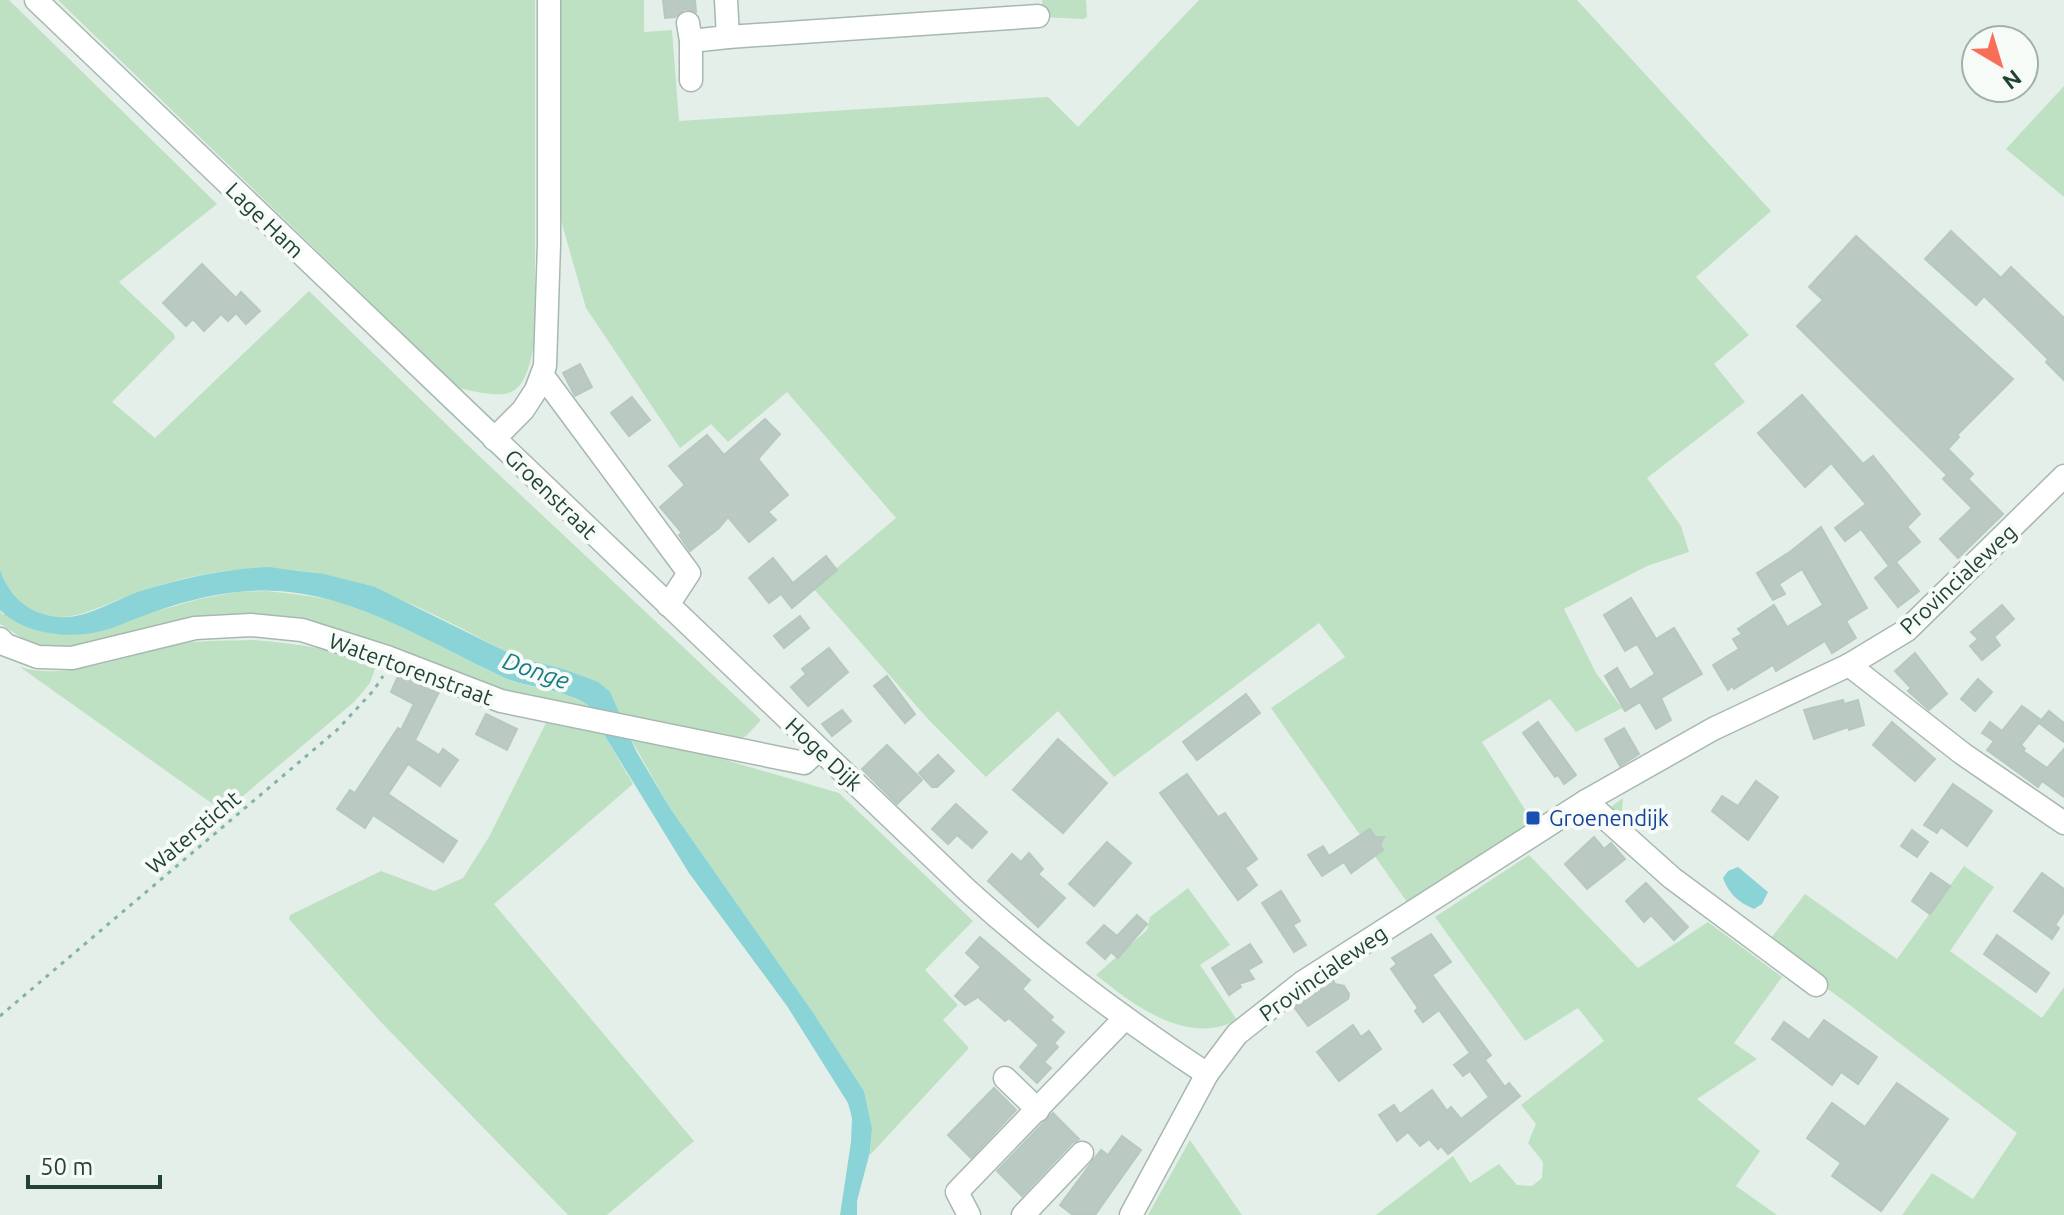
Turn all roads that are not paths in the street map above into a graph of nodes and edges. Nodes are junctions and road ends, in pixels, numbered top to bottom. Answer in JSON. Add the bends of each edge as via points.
{"nodes":[{"id":1,"x":36,"y":0,"type":"edge"},
{"id":2,"x":549,"y":0,"type":"edge"},
{"id":3,"x":726,"y":0,"type":"edge"},
{"id":4,"x":1038,"y":16,"type":"dead end"},
{"id":5,"x":728,"y":37,"type":"junction"},
{"id":6,"x":691,"y":80,"type":"dead end"},
{"id":7,"x":543,"y":376,"type":"junction"},
{"id":8,"x":494,"y":439,"type":"junction"},
{"id":9,"x":2064,"y":476,"type":"edge"},
{"id":10,"x":668,"y":605,"type":"junction"},
{"id":11,"x":0,"y":639,"type":"edge"},
{"id":12,"x":1849,"y":665,"type":"junction"},
{"id":13,"x":819,"y":749,"type":"junction"},
{"id":14,"x":1586,"y":801,"type":"junction"},
{"id":15,"x":2064,"y":823,"type":"edge"},
{"id":16,"x":1816,"y":985,"type":"dead end"},
{"id":17,"x":1124,"y":1019,"type":"junction"},
{"id":18,"x":1207,"y":1074,"type":"junction"},
{"id":19,"x":1005,"y":1078,"type":"dead end"},
{"id":20,"x":1038,"y":1110,"type":"junction"},
{"id":21,"x":1082,"y":1153,"type":"dead end"},
{"id":22,"x":969,"y":1215,"type":"edge"},
{"id":23,"x":1023,"y":1215,"type":"edge"},
{"id":24,"x":1131,"y":1215,"type":"edge"}],
"edges":[{"from":1,"to":8,"type":"street","name":"Lage Ham"},
{"from":2,"to":7,"type":"street"},
{"from":3,"to":5,"type":"street"},
{"from":4,"to":5,"type":"street"},
{"from":5,"to":6,"type":"street","via":[[690,32]]},
{"from":7,"to":8,"type":"street","name":"Groenstraat","via":[[523,410]]},
{"from":7,"to":10,"type":"street","via":[[689,573]]},
{"from":8,"to":10,"type":"street","name":"Groenstraat"},
{"from":9,"to":12,"type":"street","name":"Provincialeweg","via":[[1907,630]]},
{"from":10,"to":13,"type":"street","name":"Hoge Dijk"},
{"from":11,"to":13,"type":"street","name":"Watertorenstraat","via":[[38,657],[72,658],[195,628],[251,625],[302,630],[501,701],[804,763]]},
{"from":12,"to":14,"type":"street","name":"Provincialeweg","via":[[1713,729]]},
{"from":12,"to":15,"type":"street","via":[[1963,754]]},
{"from":13,"to":17,"type":"street","name":"Hoge Dijk","via":[[987,908]]},
{"from":14,"to":16,"type":"street","via":[[1672,878]]},
{"from":14,"to":18,"type":"street","name":"Provincialeweg","via":[[1303,982],[1237,1034]]},
{"from":17,"to":18,"type":"street","name":"Hoge Dijk"},
{"from":17,"to":20,"type":"street"},
{"from":18,"to":24,"type":"street","name":"Provincialeweg"},
{"from":19,"to":20,"type":"street"},
{"from":20,"to":22,"type":"street","via":[[957,1192]]},
{"from":21,"to":23,"type":"street"}]}
